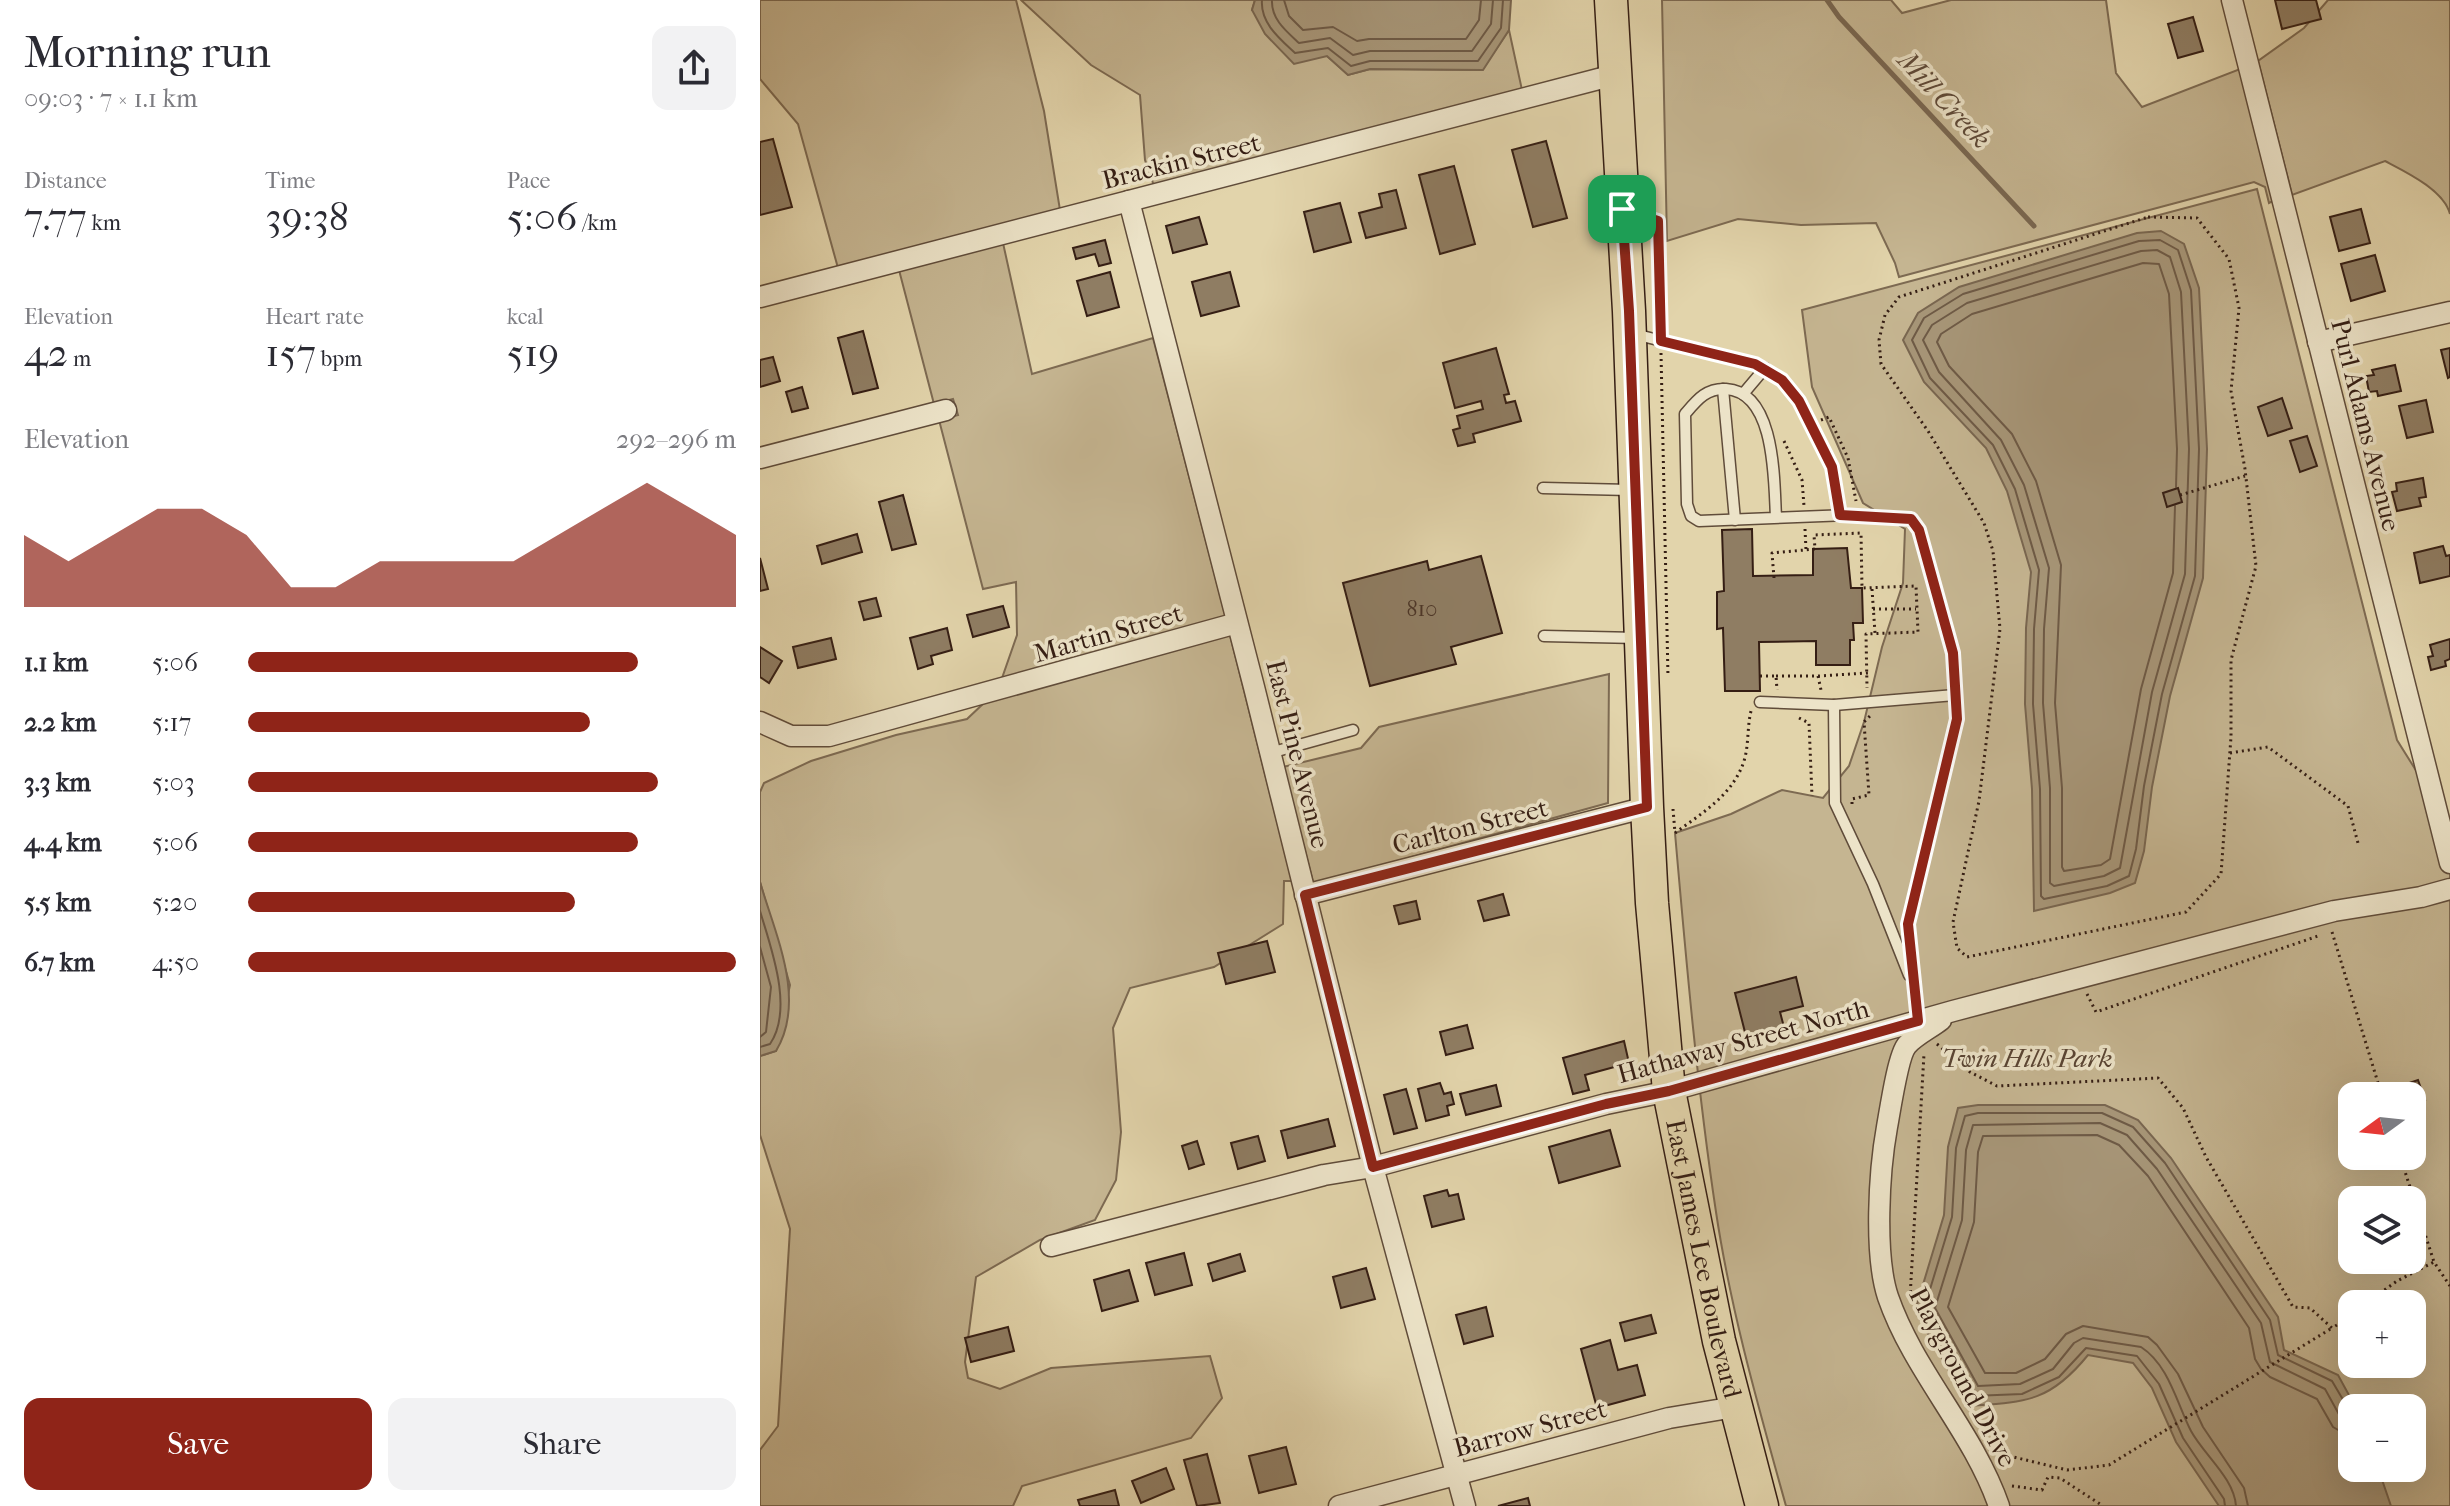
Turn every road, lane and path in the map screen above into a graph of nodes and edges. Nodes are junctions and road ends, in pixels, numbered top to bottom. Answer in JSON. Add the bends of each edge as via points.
{"nodes":[{"id":1,"x":1611,"y":0,"type":"edge"},
{"id":2,"x":2232,"y":0,"type":"edge"},
{"id":3,"x":1614,"y":75,"type":"junction"},
{"id":4,"x":1129,"y":201,"type":"junction"},
{"id":5,"x":1622,"y":209,"type":"junction"},
{"id":6,"x":760,"y":297,"type":"edge"},
{"id":7,"x":2450,"y":312,"type":"edge"},
{"id":8,"x":1630,"y":333,"type":"junction"},
{"id":9,"x":1661,"y":341,"type":"junction"},
{"id":10,"x":2318,"y":342,"type":"junction"},
{"id":11,"x":1765,"y":368,"type":"junction"},
{"id":12,"x":1723,"y":389,"type":"junction"},
{"id":13,"x":1743,"y":394,"type":"junction"},
{"id":14,"x":946,"y":410,"type":"dead end"},
{"id":15,"x":1783,"y":440,"type":"dead end"},
{"id":16,"x":760,"y":458,"type":"edge"},
{"id":17,"x":2245,"y":476,"type":"junction"},
{"id":18,"x":1543,"y":488,"type":"dead end"},
{"id":19,"x":1636,"y":490,"type":"junction"},
{"id":20,"x":2180,"y":495,"type":"dead end"},
{"id":21,"x":1840,"y":515,"type":"junction"},
{"id":22,"x":1805,"y":517,"type":"junction"},
{"id":23,"x":1776,"y":518,"type":"junction"},
{"id":24,"x":1735,"y":520,"type":"junction"},
{"id":25,"x":1806,"y":550,"type":"junction"},
{"id":26,"x":1774,"y":578,"type":"dead end"},
{"id":27,"x":1872,"y":588,"type":"junction"},
{"id":28,"x":1873,"y":609,"type":"junction"},
{"id":29,"x":1916,"y":609,"type":"junction"},
{"id":30,"x":1237,"y":623,"type":"junction"},
{"id":31,"x":1875,"y":633,"type":"junction"},
{"id":32,"x":1544,"y":636,"type":"dead end"},
{"id":33,"x":1641,"y":638,"type":"junction"},
{"id":34,"x":1868,"y":673,"type":"junction"},
{"id":35,"x":1760,"y":676,"type":"dead end"},
{"id":36,"x":1776,"y":676,"type":"junction"},
{"id":37,"x":1818,"y":676,"type":"junction"},
{"id":38,"x":1668,"y":681,"type":"dead end"},
{"id":39,"x":1856,"y":689,"type":"dead end"},
{"id":40,"x":1830,"y":692,"type":"dead end"},
{"id":41,"x":1777,"y":693,"type":"dead end"},
{"id":42,"x":1955,"y":695,"type":"junction"},
{"id":43,"x":1760,"y":705,"type":"joint"},
{"id":44,"x":1834,"y":705,"type":"junction"},
{"id":45,"x":1790,"y":715,"type":"dead end"},
{"id":46,"x":1870,"y":716,"type":"dead end"},
{"id":47,"x":760,"y":722,"type":"edge"},
{"id":48,"x":1353,"y":730,"type":"dead end"},
{"id":49,"x":1270,"y":753,"type":"junction"},
{"id":50,"x":2230,"y":753,"type":"junction"},
{"id":51,"x":1812,"y":796,"type":"dead end"},
{"id":52,"x":1660,"y":806,"type":"junction"},
{"id":53,"x":1852,"y":812,"type":"dead end"},
{"id":54,"x":2358,"y":843,"type":"dead end"},
{"id":55,"x":2450,"y":863,"type":"edge"},
{"id":56,"x":2450,"y":889,"type":"edge"},
{"id":57,"x":1305,"y":895,"type":"junction"},
{"id":58,"x":1915,"y":988,"type":"junction"},
{"id":59,"x":2088,"y":994,"type":"dead end"},
{"id":60,"x":1953,"y":1011,"type":"junction"},
{"id":61,"x":1918,"y":1021,"type":"junction"},
{"id":62,"x":1936,"y":1044,"type":"dead end"},
{"id":63,"x":1924,"y":1049,"type":"dead end"},
{"id":64,"x":2378,"y":1082,"type":"edge"},
{"id":65,"x":1669,"y":1091,"type":"junction"},
{"id":66,"x":1373,"y":1167,"type":"junction"},
{"id":67,"x":2404,"y":1170,"type":"edge"},
{"id":68,"x":1051,"y":1246,"type":"dead end"},
{"id":69,"x":2434,"y":1262,"type":"junction"},
{"id":70,"x":2450,"y":1286,"type":"edge"},
{"id":71,"x":2384,"y":1290,"type":"edge"},
{"id":72,"x":1909,"y":1312,"type":"dead end"},
{"id":73,"x":2338,"y":1324,"type":"edge"},
{"id":74,"x":2332,"y":1328,"type":"junction"},
{"id":75,"x":1735,"y":1407,"type":"junction"},
{"id":76,"x":1997,"y":1453,"type":"dead end"},
{"id":77,"x":1457,"y":1474,"type":"junction"},
{"id":78,"x":2011,"y":1486,"type":"dead end"},
{"id":79,"x":1339,"y":1506,"type":"edge"},
{"id":80,"x":1465,"y":1506,"type":"edge"},
{"id":81,"x":1762,"y":1506,"type":"edge"},
{"id":82,"x":1999,"y":1506,"type":"edge"},
{"id":83,"x":2103,"y":1506,"type":"edge"}],
"edges":[{"from":1,"to":3,"type":"main road","name":"East James Lee Boulevard"},
{"from":2,"to":10,"type":"street","name":"Purl Adams Avenue"},
{"from":3,"to":4,"type":"street","name":"Brackin Street"},
{"from":3,"to":5,"type":"main road","name":"East James Lee Boulevard"},
{"from":4,"to":6,"type":"street","name":"Brackin Street"},
{"from":4,"to":30,"type":"street","name":"East Pine Avenue"},
{"from":5,"to":8,"type":"main road","name":"East James Lee Boulevard"},
{"from":5,"to":9,"type":"path","via":[[1658,221]]},
{"from":7,"to":10,"type":"street"},
{"from":8,"to":9,"type":"lane"},
{"from":8,"to":19,"type":"main road","name":"East James Lee Boulevard"},
{"from":9,"to":11,"type":"lane"},
{"from":9,"to":38,"type":"path"},
{"from":10,"to":55,"type":"street","name":"Purl Adams Avenue"},
{"from":11,"to":13,"type":"lane"},
{"from":11,"to":21,"type":"lane","via":[[1799,401],[1832,467]]},
{"from":12,"to":13,"type":"lane"},
{"from":12,"to":24,"type":"lane"},
{"from":12,"to":24,"type":"lane","via":[[1700,396],[1685,414],[1687,504],[1699,521]]},
{"from":13,"to":23,"type":"lane","via":[[1751,399],[1771,439]]},
{"from":14,"to":16,"type":"street"},
{"from":15,"to":22,"type":"path","via":[[1802,480]]},
{"from":17,"to":20,"type":"path"},
{"from":17,"to":50,"type":"path","via":[[2256,566],[2231,660]]},
{"from":17,"to":50,"type":"path","via":[[2231,391],[2239,308],[2229,259],[2197,218],[2148,217],[1935,283],[1899,297],[1885,315],[1881,364],[1984,523],[1993,551],[2000,629],[1979,801],[1953,922],[1957,948],[1967,957],[2186,912],[2221,874]]},
{"from":18,"to":19,"type":"lane"},
{"from":19,"to":33,"type":"main road","name":"East James Lee Boulevard"},
{"from":21,"to":22,"type":"lane"},
{"from":21,"to":42,"type":"lane","via":[[1911,519],[1919,530],[1953,653]]},
{"from":22,"to":23,"type":"lane"},
{"from":22,"to":25,"type":"path"},
{"from":23,"to":24,"type":"lane"},
{"from":25,"to":26,"type":"path","via":[[1772,553]]},
{"from":25,"to":27,"type":"path","via":[[1815,549],[1814,535],[1861,533],[1862,588]]},
{"from":27,"to":28,"type":"path"},
{"from":27,"to":29,"type":"path","via":[[1916,586]]},
{"from":28,"to":29,"type":"path"},
{"from":28,"to":31,"type":"path"},
{"from":29,"to":31,"type":"path","via":[[1918,632]]},
{"from":30,"to":47,"type":"street","name":"Martin Street","via":[[829,736],[791,736]]},
{"from":30,"to":49,"type":"street","name":"East Pine Avenue"},
{"from":31,"to":34,"type":"path","via":[[1866,634]]},
{"from":32,"to":33,"type":"lane"},
{"from":33,"to":52,"type":"main road","name":"East James Lee Boulevard"},
{"from":34,"to":37,"type":"path"},
{"from":34,"to":39,"type":"path","via":[[1867,688]]},
{"from":35,"to":36,"type":"path"},
{"from":36,"to":37,"type":"path"},
{"from":36,"to":41,"type":"path"},
{"from":37,"to":40,"type":"path","via":[[1822,692]]},
{"from":42,"to":44,"type":"lane"},
{"from":42,"to":58,"type":"lane","via":[[1957,719],[1908,924]]},
{"from":43,"to":44,"type":"lane"},
{"from":43,"to":52,"type":"path","via":[[1752,708],[1744,760],[1719,801],[1675,833]]},
{"from":44,"to":58,"type":"lane","via":[[1835,803]]},
{"from":45,"to":51,"type":"path","via":[[1809,723]]},
{"from":46,"to":53,"type":"path","via":[[1864,722],[1869,795],[1852,799]]},
{"from":48,"to":49,"type":"lane"},
{"from":49,"to":57,"type":"street","name":"East Pine Avenue"},
{"from":50,"to":54,"type":"path","via":[[2268,747],[2348,806]]},
{"from":52,"to":57,"type":"street","name":"Carlton Street"},
{"from":52,"to":65,"type":"main road","name":"East James Lee Boulevard"},
{"from":56,"to":60,"type":"street","name":"Hathaway Street North","via":[[2334,911]]},
{"from":57,"to":66,"type":"street","name":"East Pine Avenue"},
{"from":58,"to":61,"type":"lane"},
{"from":59,"to":64,"type":"path","via":[[2096,1012],[2332,931]]},
{"from":60,"to":61,"type":"street","name":"Hathaway Street North"},
{"from":60,"to":82,"type":"street","name":"Playground Drive","via":[[1905,1046],[1881,1165],[1883,1277],[1905,1334],[1988,1475]]},
{"from":61,"to":65,"type":"street","name":"Hathaway Street North"},
{"from":62,"to":74,"type":"path","via":[[1997,1086],[2158,1078],[2183,1108],[2293,1307],[2310,1308]]},
{"from":63,"to":72,"type":"path"},
{"from":65,"to":66,"type":"street","name":"Hathaway Street North"},
{"from":65,"to":75,"type":"main road","name":"East James Lee Boulevard"},
{"from":66,"to":68,"type":"street","name":"Hathaway Street North"},
{"from":66,"to":77,"type":"street","name":"East Pine Avenue"},
{"from":67,"to":69,"type":"path"},
{"from":69,"to":70,"type":"path"},
{"from":69,"to":71,"type":"path"},
{"from":73,"to":74,"type":"path"},
{"from":74,"to":76,"type":"path","via":[[2109,1465],[2067,1470]]},
{"from":75,"to":77,"type":"street","name":"Barrow Street","via":[[1669,1418]]},
{"from":75,"to":81,"type":"main road","name":"East James Lee Boulevard"},
{"from":77,"to":79,"type":"street","name":"Barrow Street"},
{"from":77,"to":80,"type":"street","name":"East Pine Avenue"},
{"from":78,"to":83,"type":"path","via":[[2042,1490],[2048,1477],[2060,1478]]}]}
